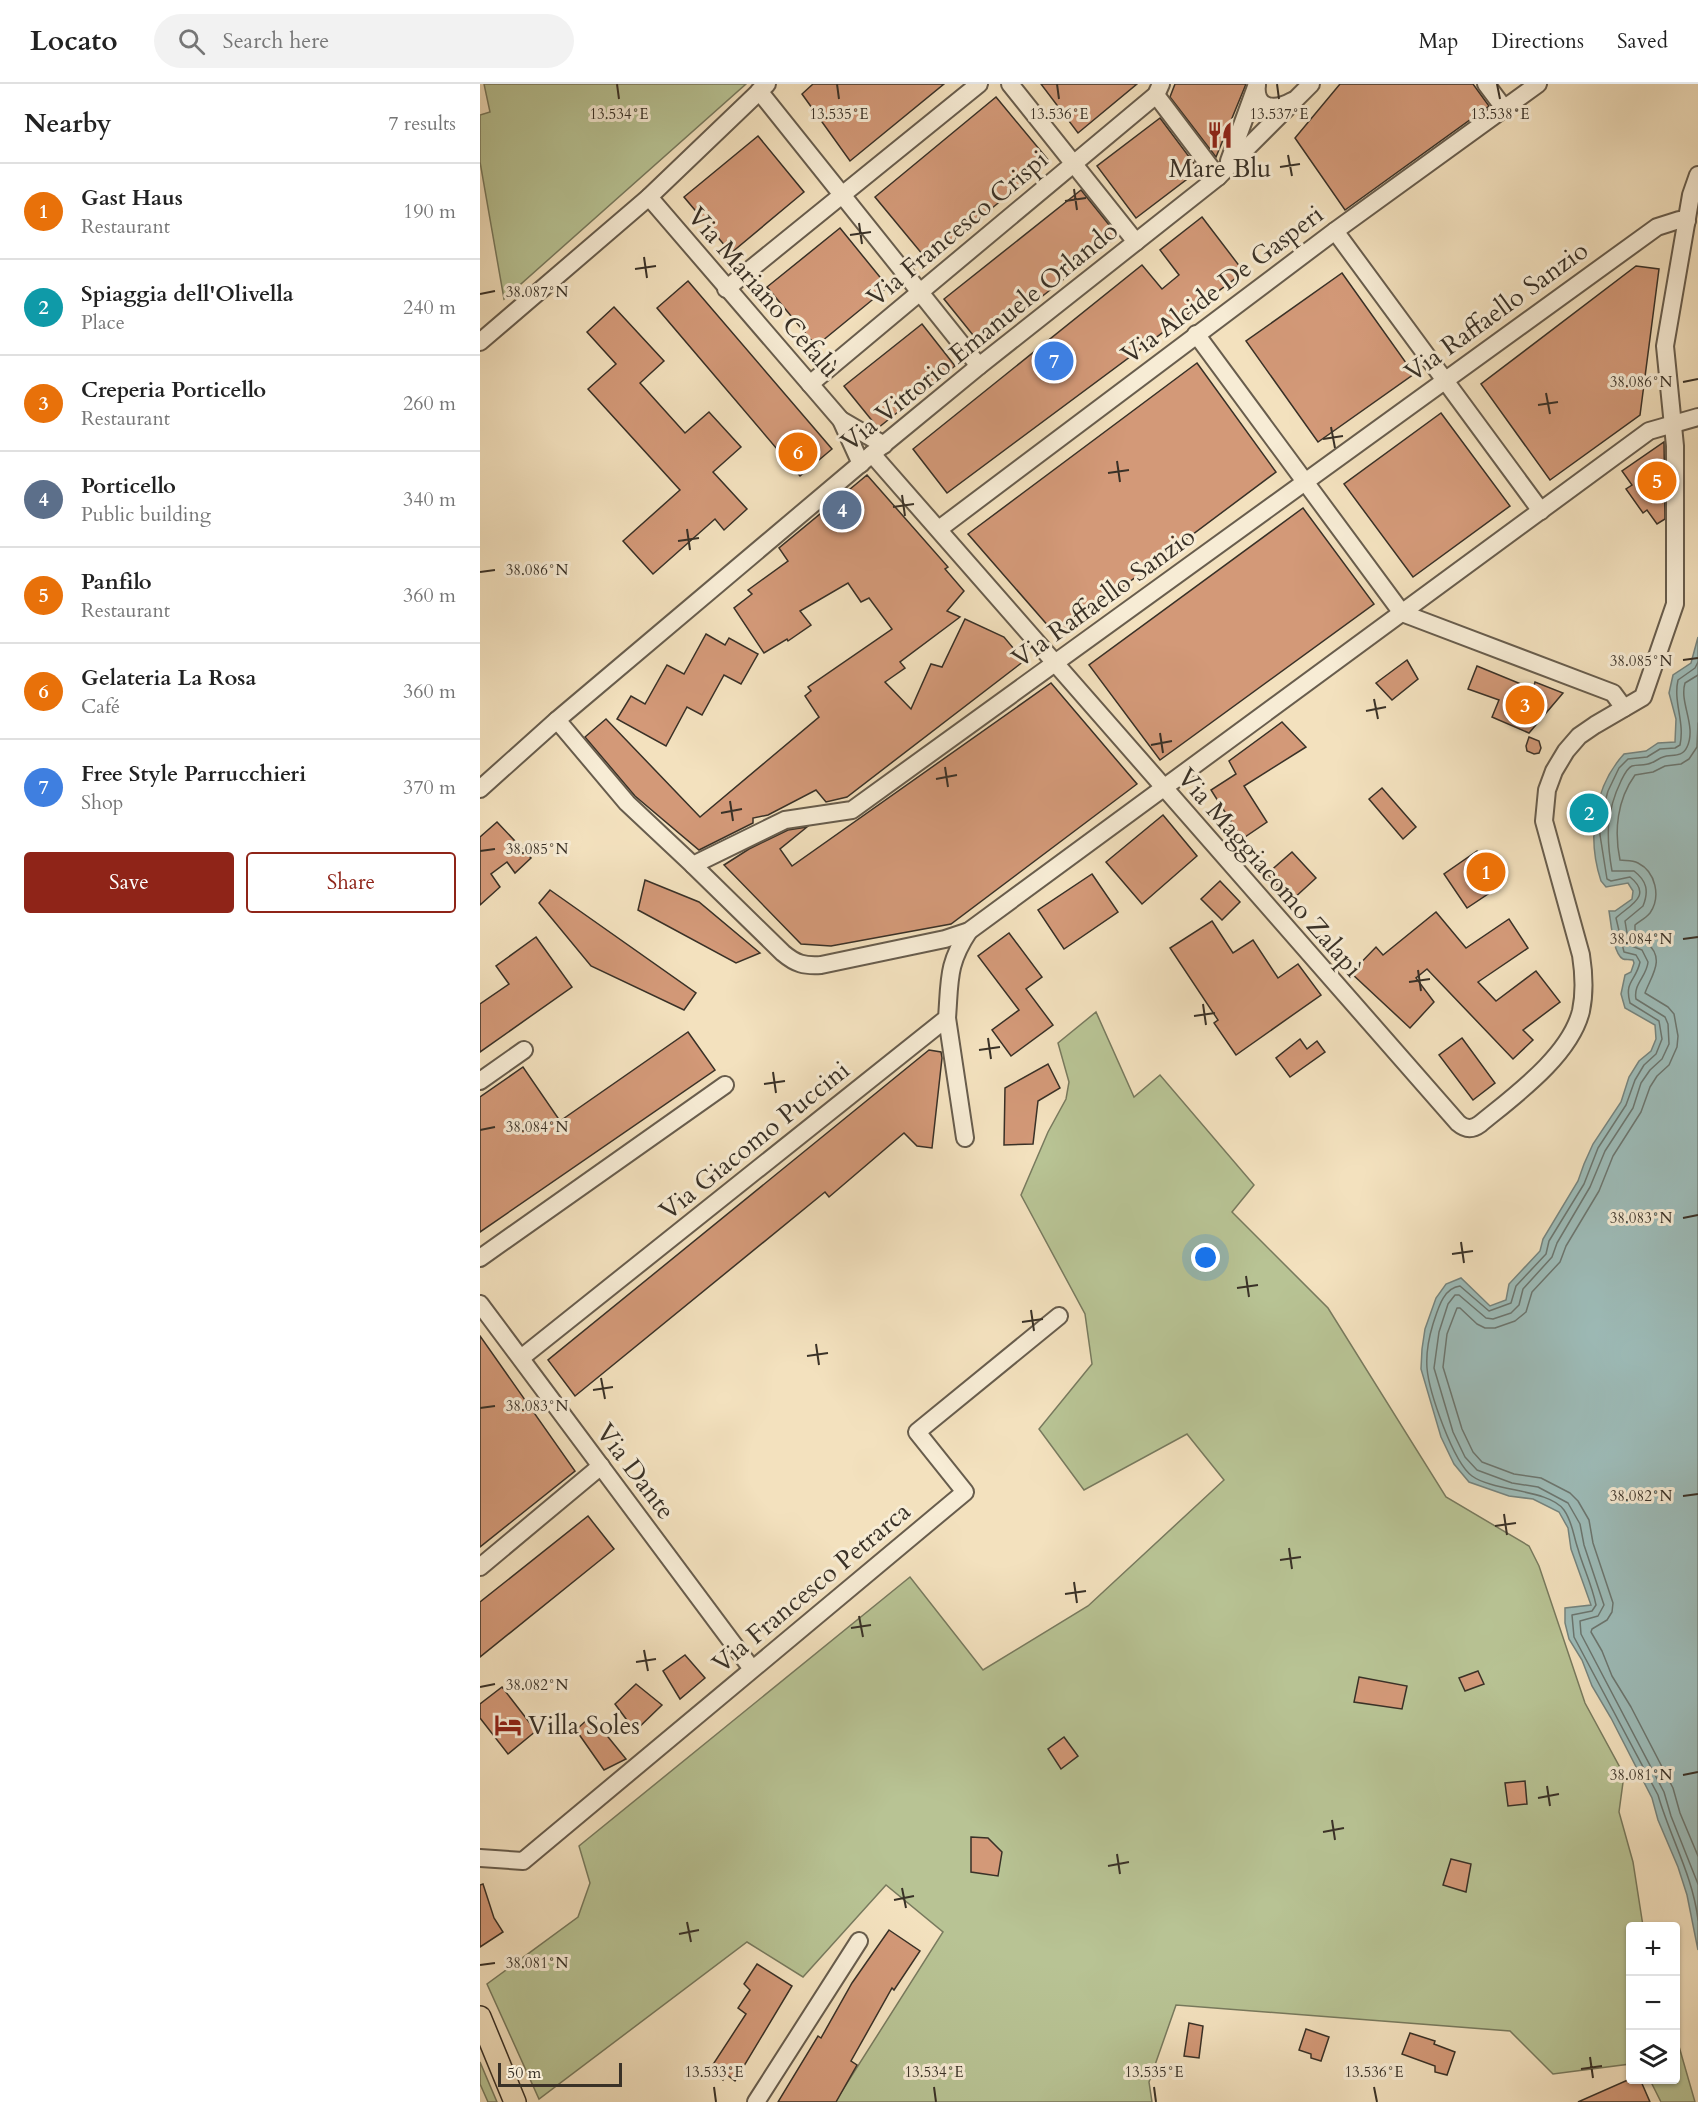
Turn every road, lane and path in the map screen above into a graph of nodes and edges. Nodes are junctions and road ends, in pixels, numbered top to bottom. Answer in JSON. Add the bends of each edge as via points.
{"nodes":[{"id":1,"x":979,"y":84,"type":"edge"},
{"id":2,"x":1010,"y":84,"type":"edge"},
{"id":3,"x":1257,"y":84,"type":"edge"},
{"id":4,"x":1311,"y":84,"type":"edge"},
{"id":5,"x":1486,"y":84,"type":"edge"},
{"id":6,"x":1538,"y":84,"type":"edge"},
{"id":7,"x":763,"y":88,"type":"edge"},
{"id":8,"x":1158,"y":89,"type":"edge"},
{"id":9,"x":1295,"y":99,"type":"junction"},
{"id":10,"x":1504,"y":108,"type":"junction"},
{"id":11,"x":1074,"y":164,"type":"junction"},
{"id":12,"x":1223,"y":171,"type":"junction"},
{"id":13,"x":1698,"y":175,"type":"edge"},
{"id":14,"x":842,"y":195,"type":"junction"},
{"id":15,"x":649,"y":198,"type":"junction"},
{"id":16,"x":1687,"y":221,"type":"junction"},
{"id":17,"x":1335,"y":231,"type":"junction"},
{"id":18,"x":1136,"y":242,"type":"junction"},
{"id":19,"x":726,"y":289,"type":"junction"},
{"id":20,"x":920,"y":291,"type":"junction"},
{"id":21,"x":1196,"y":334,"type":"junction"},
{"id":22,"x":480,"y":342,"type":"edge"},
{"id":23,"x":979,"y":366,"type":"junction"},
{"id":24,"x":1444,"y":379,"type":"junction"},
{"id":25,"x":810,"y":384,"type":"junction"},
{"id":26,"x":1698,"y":417,"type":"edge"},
{"id":27,"x":841,"y":420,"type":"junction"},
{"id":28,"x":1672,"y":423,"type":"junction"},
{"id":29,"x":872,"y":454,"type":"junction"},
{"id":30,"x":1305,"y":480,"type":"junction"},
{"id":31,"x":1541,"y":511,"type":"junction"},
{"id":32,"x":939,"y":529,"type":"junction"},
{"id":33,"x":1402,"y":613,"type":"junction"},
{"id":34,"x":1054,"y":664,"type":"junction"},
{"id":35,"x":1624,"y":708,"type":"junction"},
{"id":36,"x":557,"y":720,"type":"junction"},
{"id":37,"x":480,"y":789,"type":"edge"},
{"id":38,"x":1163,"y":789,"type":"junction"},
{"id":39,"x":693,"y":865,"type":"junction"},
{"id":40,"x":969,"y":932,"type":"junction"},
{"id":41,"x":947,"y":1018,"type":"junction"},
{"id":42,"x":524,"y":1050,"type":"dead end"},
{"id":43,"x":480,"y":1081,"type":"edge"},
{"id":44,"x":725,"y":1085,"type":"dead end"},
{"id":45,"x":965,"y":1138,"type":"dead end"},
{"id":46,"x":480,"y":1257,"type":"edge"},
{"id":47,"x":480,"y":1304,"type":"edge"},
{"id":48,"x":1059,"y":1316,"type":"dead end"},
{"id":49,"x":520,"y":1358,"type":"junction"},
{"id":50,"x":601,"y":1466,"type":"junction"},
{"id":51,"x":480,"y":1567,"type":"edge"},
{"id":52,"x":752,"y":1669,"type":"junction"},
{"id":53,"x":480,"y":1858,"type":"edge"},
{"id":54,"x":859,"y":1941,"type":"dead end"},
{"id":55,"x":480,"y":2017,"type":"edge"},
{"id":56,"x":515,"y":2102,"type":"edge"},
{"id":57,"x":756,"y":2102,"type":"edge"}],
"edges":[{"from":1,"to":14,"type":"street"},
{"from":2,"to":11,"type":"street"},
{"from":3,"to":9,"type":"street","via":[[1258,98],[1268,106],[1279,107]]},
{"from":3,"to":12,"type":"street"},
{"from":4,"to":9,"type":"street","name":"Via Vittorio Emanuele Orlando"},
{"from":5,"to":10,"type":"street"},
{"from":6,"to":10,"type":"street","name":"Via Alcide De Gasperi"},
{"from":7,"to":14,"type":"street"},
{"from":7,"to":15,"type":"street"},
{"from":8,"to":11,"type":"street","name":"Via Francesco Crispi"},
{"from":8,"to":12,"type":"street"},
{"from":9,"to":12,"type":"street","name":"Via Vittorio Emanuele Orlando"},
{"from":10,"to":17,"type":"street","name":"Via Alcide De Gasperi"},
{"from":11,"to":18,"type":"street"},
{"from":11,"to":20,"type":"street","name":"Via Francesco Crispi"},
{"from":12,"to":18,"type":"street","name":"Via Vittorio Emanuele Orlando"},
{"from":13,"to":16,"type":"street"},
{"from":14,"to":19,"type":"street"},
{"from":14,"to":20,"type":"street"},
{"from":15,"to":19,"type":"street","name":"Via Mariano Cefalù"},
{"from":15,"to":22,"type":"street"},
{"from":16,"to":24,"type":"street","name":"Via Raffaello Sanzio","via":[[1657,227]]},
{"from":16,"to":28,"type":"street","via":[[1665,346]]},
{"from":17,"to":21,"type":"street","name":"Via Alcide De Gasperi"},
{"from":17,"to":24,"type":"street"},
{"from":18,"to":23,"type":"street","name":"Via Vittorio Emanuele Orlando"},
{"from":19,"to":25,"type":"street","name":"Via Mariano Cefalù"},
{"from":20,"to":23,"type":"street"},
{"from":20,"to":25,"type":"street","name":"Via Francesco Crispi"},
{"from":21,"to":30,"type":"street"},
{"from":21,"to":32,"type":"street","name":"Via Alcide De Gasperi"},
{"from":23,"to":29,"type":"street","name":"Via Vittorio Emanuele Orlando"},
{"from":24,"to":30,"type":"street","name":"Via Raffaello Sanzio"},
{"from":24,"to":31,"type":"street"},
{"from":25,"to":27,"type":"street","name":"Via Mariano Cefalù"},
{"from":26,"to":28,"type":"street"},
{"from":27,"to":29,"type":"street","name":"Via Mariano Cefalù"},
{"from":27,"to":29,"type":"street","name":"Via Mariano Cefalù"},
{"from":28,"to":31,"type":"street","via":[[1649,431]]},
{"from":28,"to":35,"type":"street","via":[[1675,604],[1643,696]]},
{"from":29,"to":32,"type":"street","name":"Via Maggiacomo Zalapì"},
{"from":29,"to":36,"type":"street","name":"Via Vittorio Emanuele Orlando"},
{"from":30,"to":33,"type":"street"},
{"from":30,"to":34,"type":"street","name":"Via Raffaello Sanzio"},
{"from":31,"to":33,"type":"street"},
{"from":32,"to":34,"type":"street","name":"Via Maggiacomo Zalapì"},
{"from":33,"to":35,"type":"street","via":[[1613,693]]},
{"from":33,"to":38,"type":"street"},
{"from":34,"to":38,"type":"street","name":"Via Maggiacomo Zalapì"},
{"from":34,"to":39,"type":"street","name":"Via Raffaello Sanzio","via":[[852,810],[785,820]]},
{"from":35,"to":38,"type":"street","name":"Via Maggiacomo Zalapì","via":[[1579,736],[1566,751],[1547,789],[1544,821],[1581,955],[1581,1012],[1567,1042],[1536,1079],[1480,1124],[1468,1128],[1458,1123]]},
{"from":36,"to":37,"type":"street","name":"Via Vittorio Emanuele Orlando"},
{"from":36,"to":39,"type":"street","via":[[627,803]]},
{"from":38,"to":40,"type":"street"},
{"from":39,"to":40,"type":"street","via":[[794,963],[821,965]]},
{"from":40,"to":41,"type":"street","via":[[956,950],[950,968]]},
{"from":41,"to":45,"type":"street"},
{"from":41,"to":49,"type":"street","name":"Via Giacomo Puccini"},
{"from":42,"to":43,"type":"street"},
{"from":44,"to":46,"type":"street"},
{"from":47,"to":49,"type":"street","name":"Via Dante"},
{"from":48,"to":52,"type":"street","name":"Via Francesco Petrarca","via":[[917,1432],[965,1492]]},
{"from":49,"to":50,"type":"street","name":"Via Dante"},
{"from":50,"to":51,"type":"street"},
{"from":50,"to":52,"type":"street","name":"Via Dante"},
{"from":52,"to":53,"type":"street","name":"Via Francesco Petrarca","via":[[523,1861]]},
{"from":54,"to":57,"type":"street"},
{"from":55,"to":56,"type":"main road"}]}
